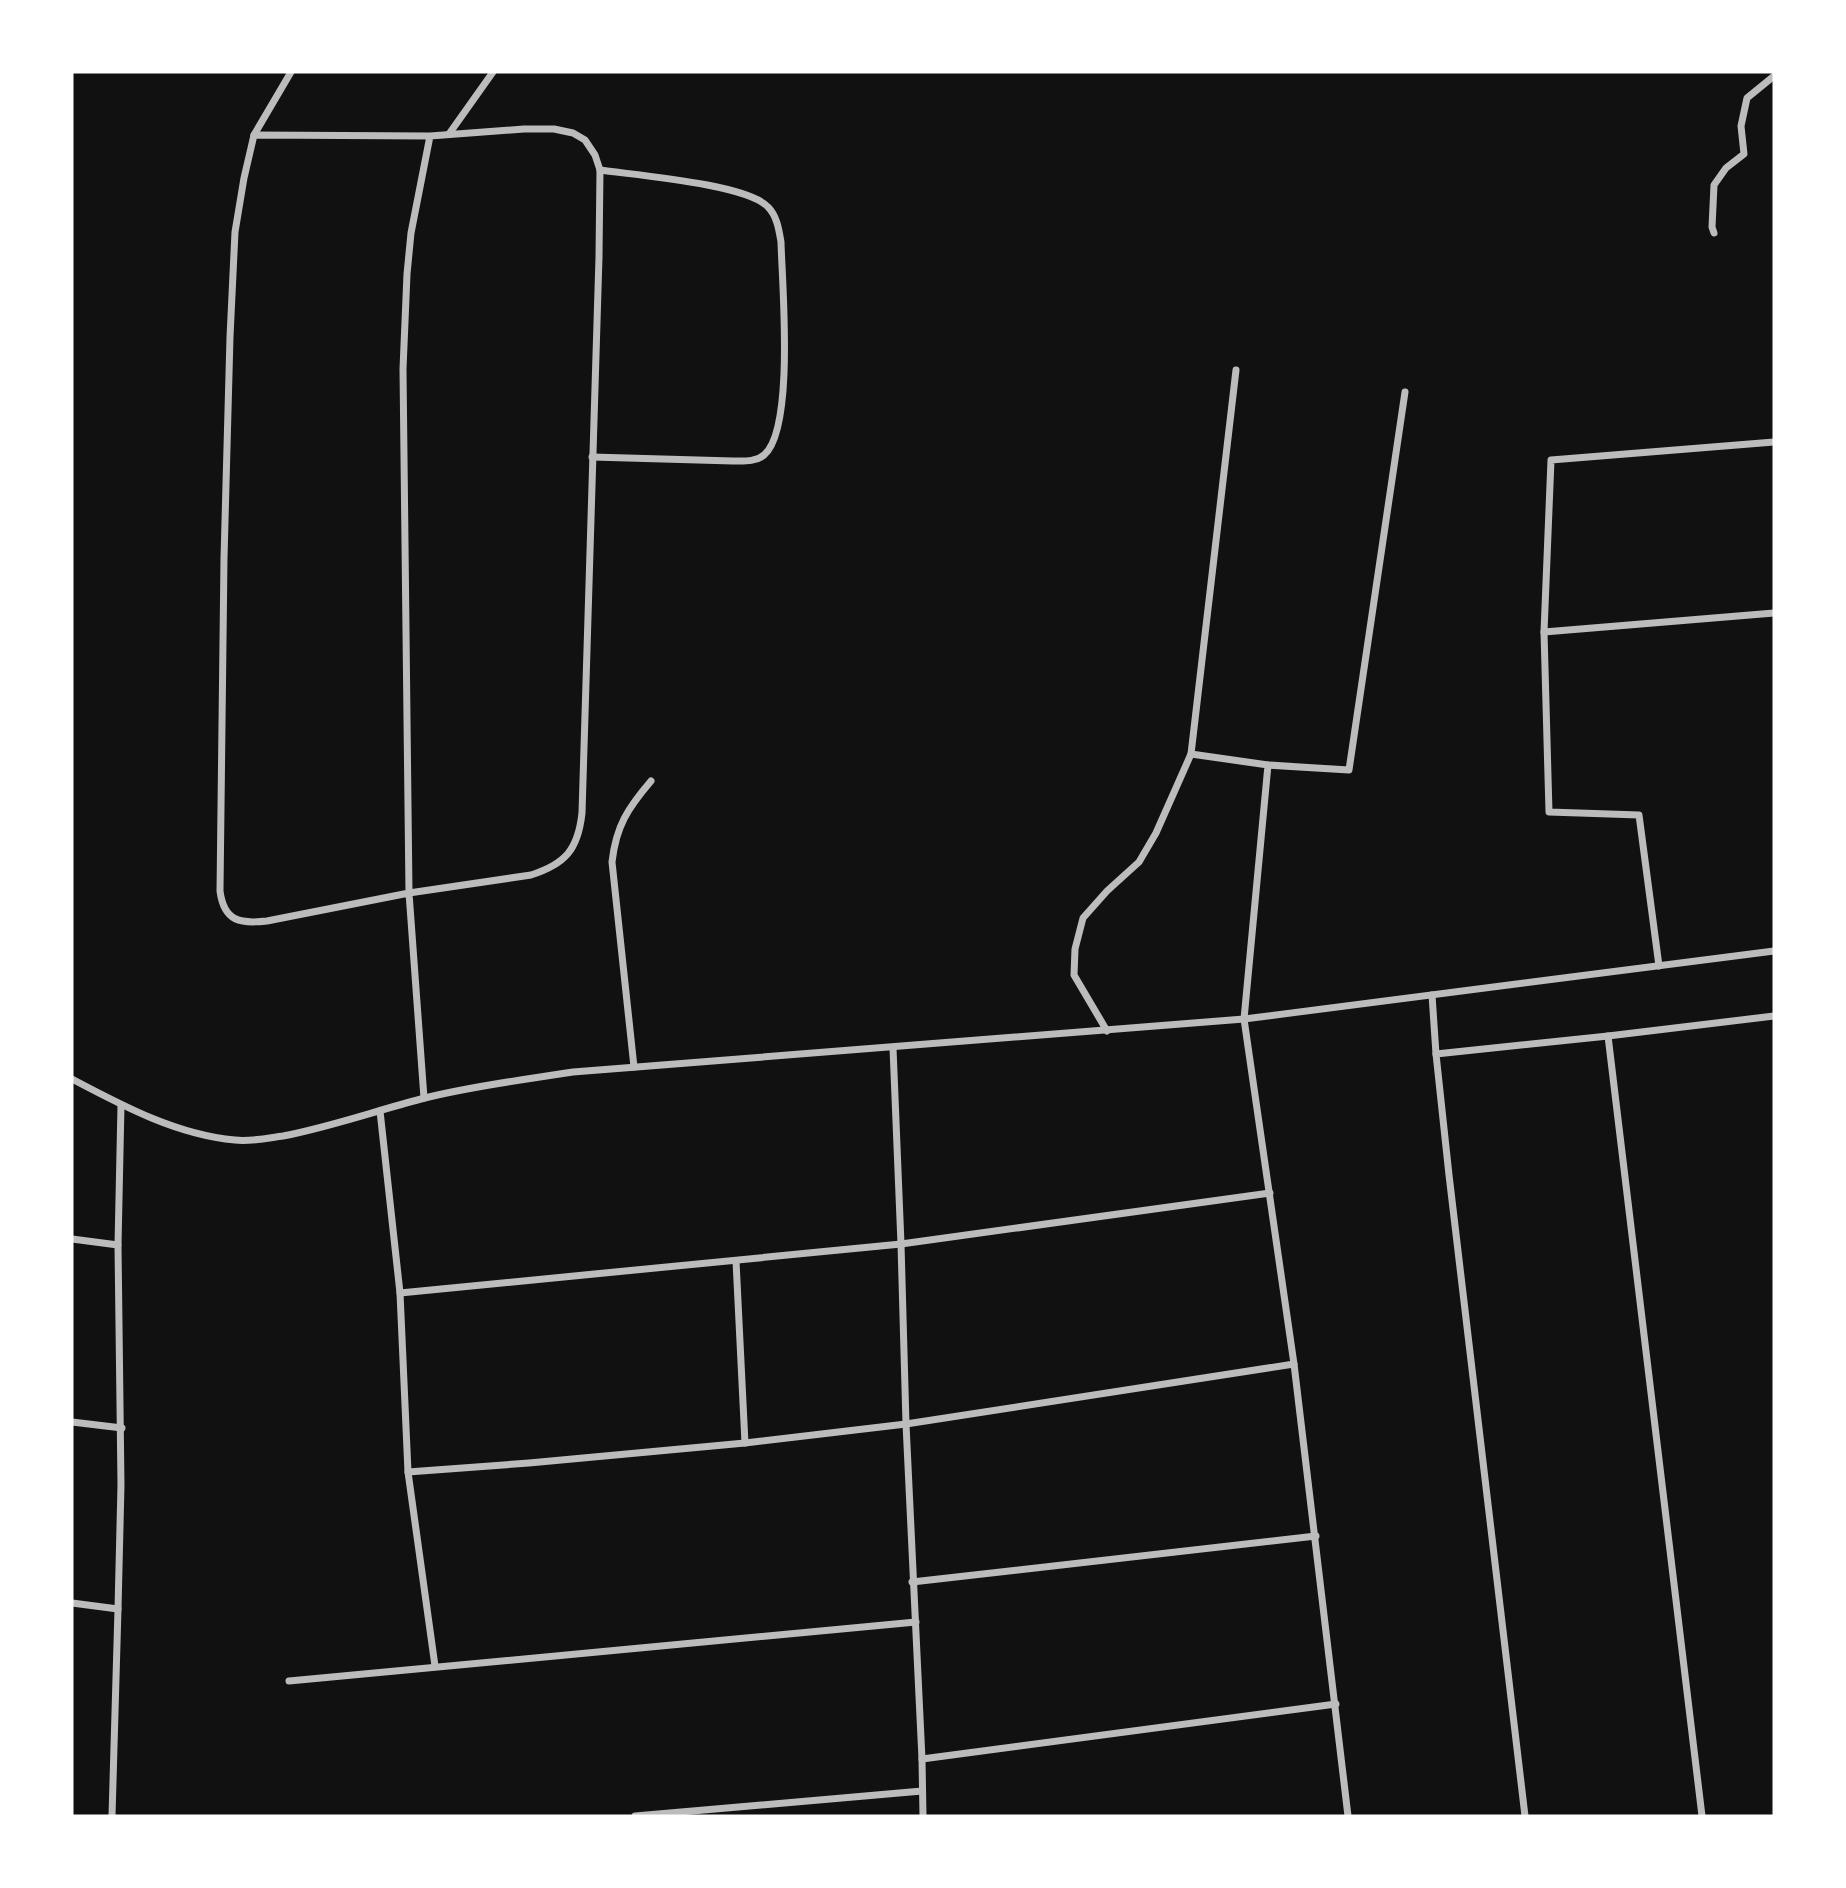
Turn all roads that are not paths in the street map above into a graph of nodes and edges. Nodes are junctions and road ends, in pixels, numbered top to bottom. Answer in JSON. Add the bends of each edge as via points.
{"nodes":[{"id":1,"x":291,"y":72,"type":"edge"},
{"id":2,"x":493,"y":72,"type":"edge"},
{"id":3,"x":1774,"y":76,"type":"edge"},
{"id":4,"x":449,"y":134,"type":"junction"},
{"id":5,"x":254,"y":135,"type":"junction"},
{"id":6,"x":430,"y":135,"type":"junction"},
{"id":7,"x":600,"y":170,"type":"junction"},
{"id":8,"x":1714,"y":233,"type":"dead end"},
{"id":9,"x":1236,"y":370,"type":"dead end"},
{"id":10,"x":1405,"y":392,"type":"dead end"},
{"id":11,"x":1774,"y":443,"type":"edge"},
{"id":12,"x":592,"y":457,"type":"junction"},
{"id":13,"x":1774,"y":613,"type":"edge"},
{"id":14,"x":1544,"y":632,"type":"junction"},
{"id":15,"x":1191,"y":754,"type":"junction"},
{"id":16,"x":1268,"y":765,"type":"junction"},
{"id":17,"x":651,"y":781,"type":"dead end"},
{"id":18,"x":409,"y":893,"type":"junction"},
{"id":19,"x":1774,"y":951,"type":"edge"},
{"id":20,"x":1659,"y":966,"type":"junction"},
{"id":21,"x":1432,"y":995,"type":"junction"},
{"id":22,"x":1774,"y":1016,"type":"edge"},
{"id":23,"x":1244,"y":1019,"type":"junction"},
{"id":24,"x":1107,"y":1031,"type":"junction"},
{"id":25,"x":1608,"y":1036,"type":"junction"},
{"id":26,"x":893,"y":1048,"type":"junction"},
{"id":27,"x":1436,"y":1054,"type":"junction"},
{"id":28,"x":634,"y":1067,"type":"junction"},
{"id":29,"x":72,"y":1079,"type":"edge"},
{"id":30,"x":424,"y":1098,"type":"junction"},
{"id":31,"x":121,"y":1105,"type":"junction"},
{"id":32,"x":380,"y":1111,"type":"junction"},
{"id":33,"x":1270,"y":1193,"type":"junction"},
{"id":34,"x":72,"y":1239,"type":"edge"},
{"id":35,"x":901,"y":1244,"type":"junction"},
{"id":36,"x":118,"y":1245,"type":"junction"},
{"id":37,"x":736,"y":1261,"type":"junction"},
{"id":38,"x":400,"y":1293,"type":"junction"},
{"id":39,"x":1294,"y":1364,"type":"junction"},
{"id":40,"x":72,"y":1422,"type":"edge"},
{"id":41,"x":906,"y":1424,"type":"junction"},
{"id":42,"x":122,"y":1429,"type":"junction"},
{"id":43,"x":745,"y":1443,"type":"junction"},
{"id":44,"x":408,"y":1472,"type":"junction"},
{"id":45,"x":1316,"y":1536,"type":"junction"},
{"id":46,"x":912,"y":1582,"type":"junction"},
{"id":47,"x":72,"y":1603,"type":"edge"},
{"id":48,"x":118,"y":1609,"type":"junction"},
{"id":49,"x":916,"y":1622,"type":"junction"},
{"id":50,"x":435,"y":1666,"type":"junction"},
{"id":51,"x":289,"y":1681,"type":"dead end"},
{"id":52,"x":1336,"y":1704,"type":"junction"},
{"id":53,"x":922,"y":1759,"type":"junction"},
{"id":54,"x":922,"y":1791,"type":"junction"},
{"id":55,"x":112,"y":1816,"type":"edge"},
{"id":56,"x":635,"y":1816,"type":"edge"},
{"id":57,"x":923,"y":1816,"type":"edge"},
{"id":58,"x":1348,"y":1816,"type":"edge"},
{"id":59,"x":1525,"y":1816,"type":"edge"},
{"id":60,"x":1702,"y":1816,"type":"edge"}],
"edges":[{"from":1,"to":5,"type":"street"},
{"from":2,"to":4,"type":"street"},
{"from":3,"to":8,"type":"street","via":[[1747,98],[1741,126],[1744,154],[1714,185]]},
{"from":4,"to":6,"type":"street"},
{"from":4,"to":7,"type":"street","via":[[565,130],[585,140]]},
{"from":5,"to":6,"type":"street"},
{"from":5,"to":18,"type":"street","via":[[235,232],[230,324],[221,901],[235,920],[252,923]]},
{"from":6,"to":18,"type":"street","via":[[411,233],[403,369]]},
{"from":7,"to":12,"type":"street"},
{"from":7,"to":12,"type":"street","via":[[727,189],[752,196],[771,209],[781,242],[783,394],[775,438],[756,460]]},
{"from":9,"to":15,"type":"street"},
{"from":10,"to":16,"type":"street","via":[[1349,770]]},
{"from":11,"to":14,"type":"street","via":[[1550,460]]},
{"from":12,"to":18,"type":"street","via":[[582,813],[573,846],[558,864],[531,875]]},
{"from":13,"to":14,"type":"street"},
{"from":14,"to":20,"type":"street","via":[[1549,813],[1639,815]]},
{"from":15,"to":16,"type":"street"},
{"from":15,"to":24,"type":"street","via":[[1139,862],[1083,918],[1074,975]]},
{"from":16,"to":23,"type":"street"},
{"from":17,"to":28,"type":"street","via":[[619,827],[612,862]]},
{"from":18,"to":30,"type":"street"},
{"from":19,"to":20,"type":"street"},
{"from":20,"to":21,"type":"street"},
{"from":21,"to":23,"type":"street"},
{"from":21,"to":27,"type":"street"},
{"from":22,"to":25,"type":"street"},
{"from":23,"to":24,"type":"street"},
{"from":23,"to":33,"type":"street"},
{"from":24,"to":26,"type":"street"},
{"from":25,"to":27,"type":"street"},
{"from":25,"to":60,"type":"street"},
{"from":26,"to":28,"type":"street"},
{"from":26,"to":35,"type":"street"},
{"from":27,"to":59,"type":"street"},
{"from":28,"to":30,"type":"street","via":[[545,1076]]},
{"from":29,"to":31,"type":"street"},
{"from":30,"to":32,"type":"street"},
{"from":31,"to":32,"type":"street","via":[[203,1135],[238,1141],[301,1133]]},
{"from":31,"to":36,"type":"street"},
{"from":32,"to":38,"type":"street"},
{"from":33,"to":35,"type":"street"},
{"from":33,"to":39,"type":"street"},
{"from":34,"to":36,"type":"street"},
{"from":35,"to":37,"type":"street"},
{"from":35,"to":41,"type":"street"},
{"from":36,"to":42,"type":"street"},
{"from":37,"to":38,"type":"street"},
{"from":37,"to":43,"type":"street"},
{"from":38,"to":44,"type":"street"},
{"from":39,"to":41,"type":"street"},
{"from":39,"to":45,"type":"street"},
{"from":40,"to":42,"type":"street"},
{"from":41,"to":43,"type":"street"},
{"from":41,"to":46,"type":"street"},
{"from":42,"to":48,"type":"street"},
{"from":43,"to":44,"type":"street"},
{"from":44,"to":50,"type":"street"},
{"from":45,"to":46,"type":"street"},
{"from":45,"to":52,"type":"street"},
{"from":46,"to":49,"type":"street"},
{"from":47,"to":48,"type":"street"},
{"from":48,"to":55,"type":"street"},
{"from":49,"to":50,"type":"street"},
{"from":49,"to":53,"type":"street"},
{"from":50,"to":51,"type":"street"},
{"from":52,"to":53,"type":"street"},
{"from":52,"to":58,"type":"street"},
{"from":53,"to":54,"type":"street"},
{"from":54,"to":56,"type":"street"},
{"from":54,"to":57,"type":"street"}]}
